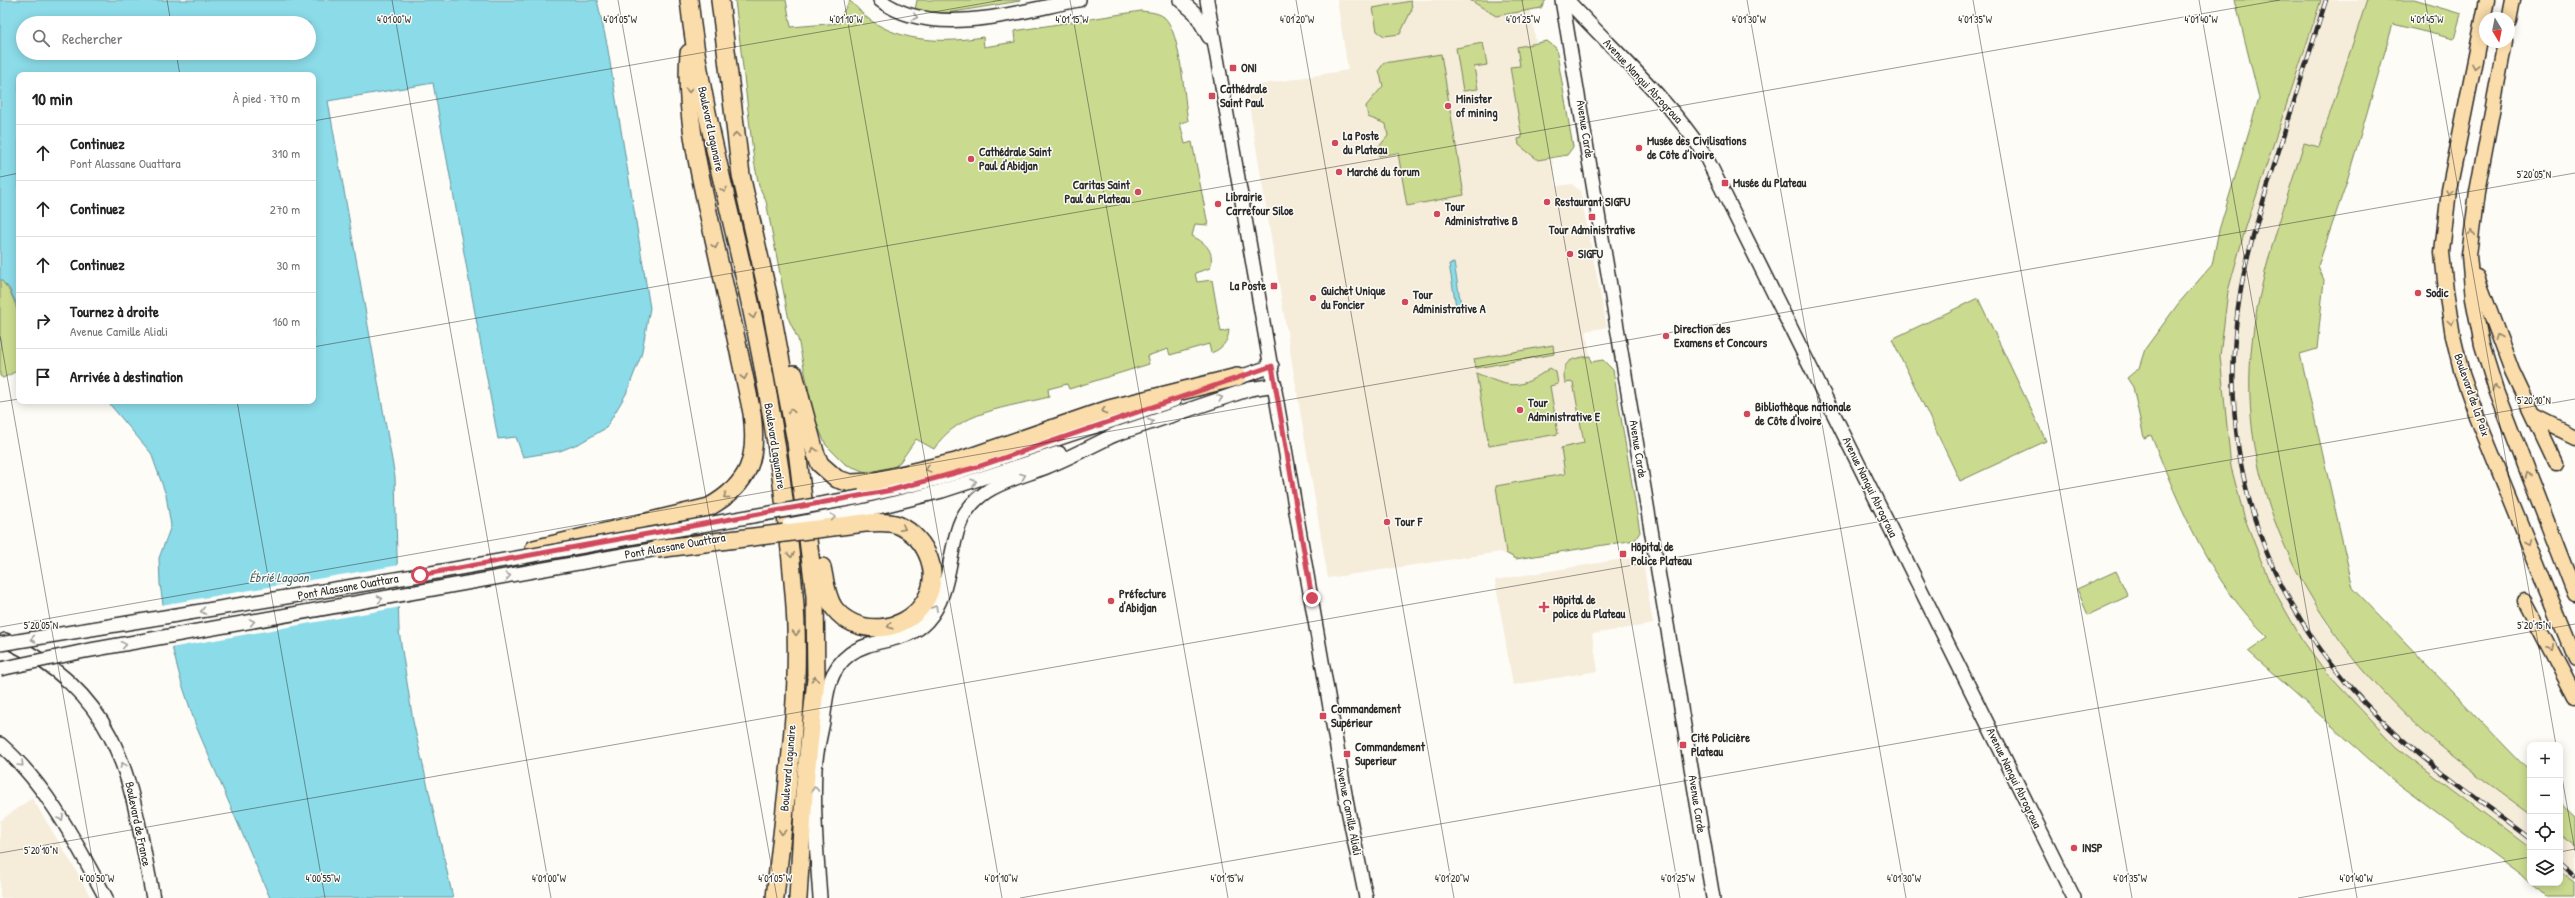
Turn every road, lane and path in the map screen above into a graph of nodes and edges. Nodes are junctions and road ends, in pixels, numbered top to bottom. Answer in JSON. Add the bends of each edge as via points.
{"nodes":[{"id":1,"x":689,"y":0,"type":"edge"},
{"id":2,"x":720,"y":0,"type":"edge"},
{"id":3,"x":880,"y":0,"type":"edge"},
{"id":4,"x":1079,"y":0,"type":"edge"},
{"id":5,"x":1180,"y":0,"type":"edge"},
{"id":6,"x":1207,"y":0,"type":"edge"},
{"id":7,"x":1562,"y":0,"type":"edge"},
{"id":8,"x":1567,"y":0,"type":"edge"},
{"id":9,"x":2487,"y":0,"type":"edge"},
{"id":10,"x":2513,"y":0,"type":"edge"},
{"id":11,"x":1036,"y":4,"type":"edge"},
{"id":12,"x":2511,"y":12,"type":"edge"},
{"id":13,"x":692,"y":23,"type":"junction"},
{"id":14,"x":2504,"y":48,"type":"edge"},
{"id":15,"x":1218,"y":57,"type":"junction"},
{"id":16,"x":2469,"y":255,"type":"junction"},
{"id":17,"x":771,"y":308,"type":"junction"},
{"id":18,"x":1272,"y":366,"type":"junction"},
{"id":19,"x":1237,"y":378,"type":"junction"},
{"id":20,"x":1275,"y":385,"type":"junction"},
{"id":21,"x":2536,"y":417,"type":"junction"},
{"id":22,"x":1118,"y":433,"type":"junction"},
{"id":23,"x":2575,"y":437,"type":"edge"},
{"id":24,"x":2555,"y":462,"type":"dead end"},
{"id":25,"x":806,"y":504,"type":"junction"},
{"id":26,"x":864,"y":517,"type":"junction"},
{"id":27,"x":657,"y":549,"type":"joint"},
{"id":28,"x":448,"y":570,"type":"junction"},
{"id":29,"x":2575,"y":595,"type":"edge"},
{"id":30,"x":2525,"y":601,"type":"dead end"},
{"id":31,"x":0,"y":638,"type":"edge"},
{"id":32,"x":0,"y":644,"type":"edge"},
{"id":33,"x":85,"y":650,"type":"junction"},
{"id":34,"x":2575,"y":658,"type":"edge"},
{"id":35,"x":0,"y":663,"type":"edge"},
{"id":36,"x":0,"y":669,"type":"edge"},
{"id":37,"x":2575,"y":697,"type":"edge"},
{"id":38,"x":813,"y":718,"type":"junction"},
{"id":39,"x":0,"y":744,"type":"edge"},
{"id":40,"x":815,"y":767,"type":"junction"},
{"id":41,"x":1364,"y":895,"type":"edge"},
{"id":42,"x":106,"y":898,"type":"edge"},
{"id":43,"x":153,"y":898,"type":"edge"},
{"id":44,"x":775,"y":898,"type":"edge"},
{"id":45,"x":798,"y":898,"type":"edge"},
{"id":46,"x":820,"y":898,"type":"edge"},
{"id":47,"x":1713,"y":898,"type":"edge"},
{"id":48,"x":2074,"y":898,"type":"edge"}],
"edges":[{"from":1,"to":13,"type":"highway","name":"Boulevard Lagunaire"},
{"from":17,"to":2,"type":"highway","name":"Boulevard Lagunaire","one_way":true,"via":[[741,175]]},
{"from":3,"to":11,"type":"main road","one_way":true,"via":[[903,14],[939,22]]},
{"from":4,"to":11,"type":"main road"},
{"from":5,"to":15,"type":"main road","via":[[1202,22]]},
{"from":6,"to":15,"type":"main road","name":"Avenue Camille Aliali"},
{"from":7,"to":47,"type":"main road","name":"Avenue Carde"},
{"from":8,"to":48,"type":"main road","name":"Avenue Nangui Abrogroua","via":[[1663,100],[1705,155]]},
{"from":9,"to":34,"type":"main road","name":"Boulevard de la Paix","one_way":true,"via":[[2449,190],[2442,252],[2453,336],[2476,417]]},
{"from":10,"to":12,"type":"main road"},
{"from":13,"to":28,"type":"highway","one_way":true,"bridge":true,"via":[[688,70],[693,130],[704,196],[752,413],[755,445],[752,462],[730,493],[709,507]]},
{"from":13,"to":44,"type":"highway","name":"Boulevard Lagunaire","one_way":true,"via":[[707,119],[756,332],[787,522],[794,594],[796,683]]},
{"from":16,"to":14,"type":"main road","name":"Boulevard de la Paix","one_way":true,"via":[[2477,192]]},
{"from":15,"to":18,"type":"main road","name":"Avenue Camille Aliali"},
{"from":21,"to":16,"type":"main road","one_way":true,"via":[[2512,371]]},
{"from":29,"to":16,"type":"main road","name":"Boulevard de la Paix","one_way":true,"via":[[2496,390],[2482,345],[2473,299]]},
{"from":19,"to":17,"type":"highway","one_way":true,"via":[[1109,410],[956,462],[912,473],[851,482],[837,479],[826,472],[817,458],[790,361]]},
{"from":25,"to":17,"type":"highway","name":"Boulevard Lagunaire","one_way":true},
{"from":18,"to":19,"type":"main road","name":"Pont Alassane Ouattara"},
{"from":18,"to":20,"type":"main road","name":"Avenue Camille Aliali"},
{"from":19,"to":28,"type":"main road","name":"Pont Alassane Ouattara","bridge":true,"via":[[937,479],[860,497]]},
{"from":22,"to":20,"type":"main road","one_way":true,"via":[[1250,389]]},
{"from":20,"to":41,"type":"main road","name":"Avenue Camille Aliali"},
{"from":21,"to":23,"type":"main road"},
{"from":21,"to":24,"type":"main road"},
{"from":26,"to":22,"type":"main road","one_way":true},
{"from":40,"to":22,"type":"main road","one_way":true,"via":[[826,692],[838,666],[850,654],[912,633],[927,621],[943,590],[958,527],[964,513],[974,501],[987,491],[1057,463]]},
{"from":26,"to":25,"type":"highway","one_way":true,"via":[[896,525],[911,532],[925,547],[932,572],[924,604],[912,617],[883,628],[856,624],[835,608],[825,585]]},
{"from":38,"to":25,"type":"highway","name":"Boulevard Lagunaire","one_way":true,"via":[[816,679],[815,596]]},
{"from":27,"to":26,"type":"highway","one_way":true,"bridge":true},
{"from":33,"to":27,"type":"main road","name":"Pont Alassane Ouattara","one_way":true},
{"from":28,"to":32,"type":"main road","name":"Pont Alassane Ouattara","one_way":true,"bridge":true},
{"from":30,"to":37,"type":"main road","one_way":true},
{"from":43,"to":31,"type":"main road","name":"Boulevard de France","one_way":true,"via":[[138,815],[128,778],[106,728],[79,691],[58,672],[40,659]]},
{"from":33,"to":35,"type":"main road","bridge":true},
{"from":33,"to":36,"type":"main road","bridge":true},
{"from":38,"to":40,"type":"highway"},
{"from":38,"to":45,"type":"highway","name":"Boulevard Lagunaire","via":[[804,794]]},
{"from":39,"to":42,"type":"main road","one_way":true,"via":[[22,764],[40,786]]},
{"from":46,"to":40,"type":"main road","one_way":true}]}
